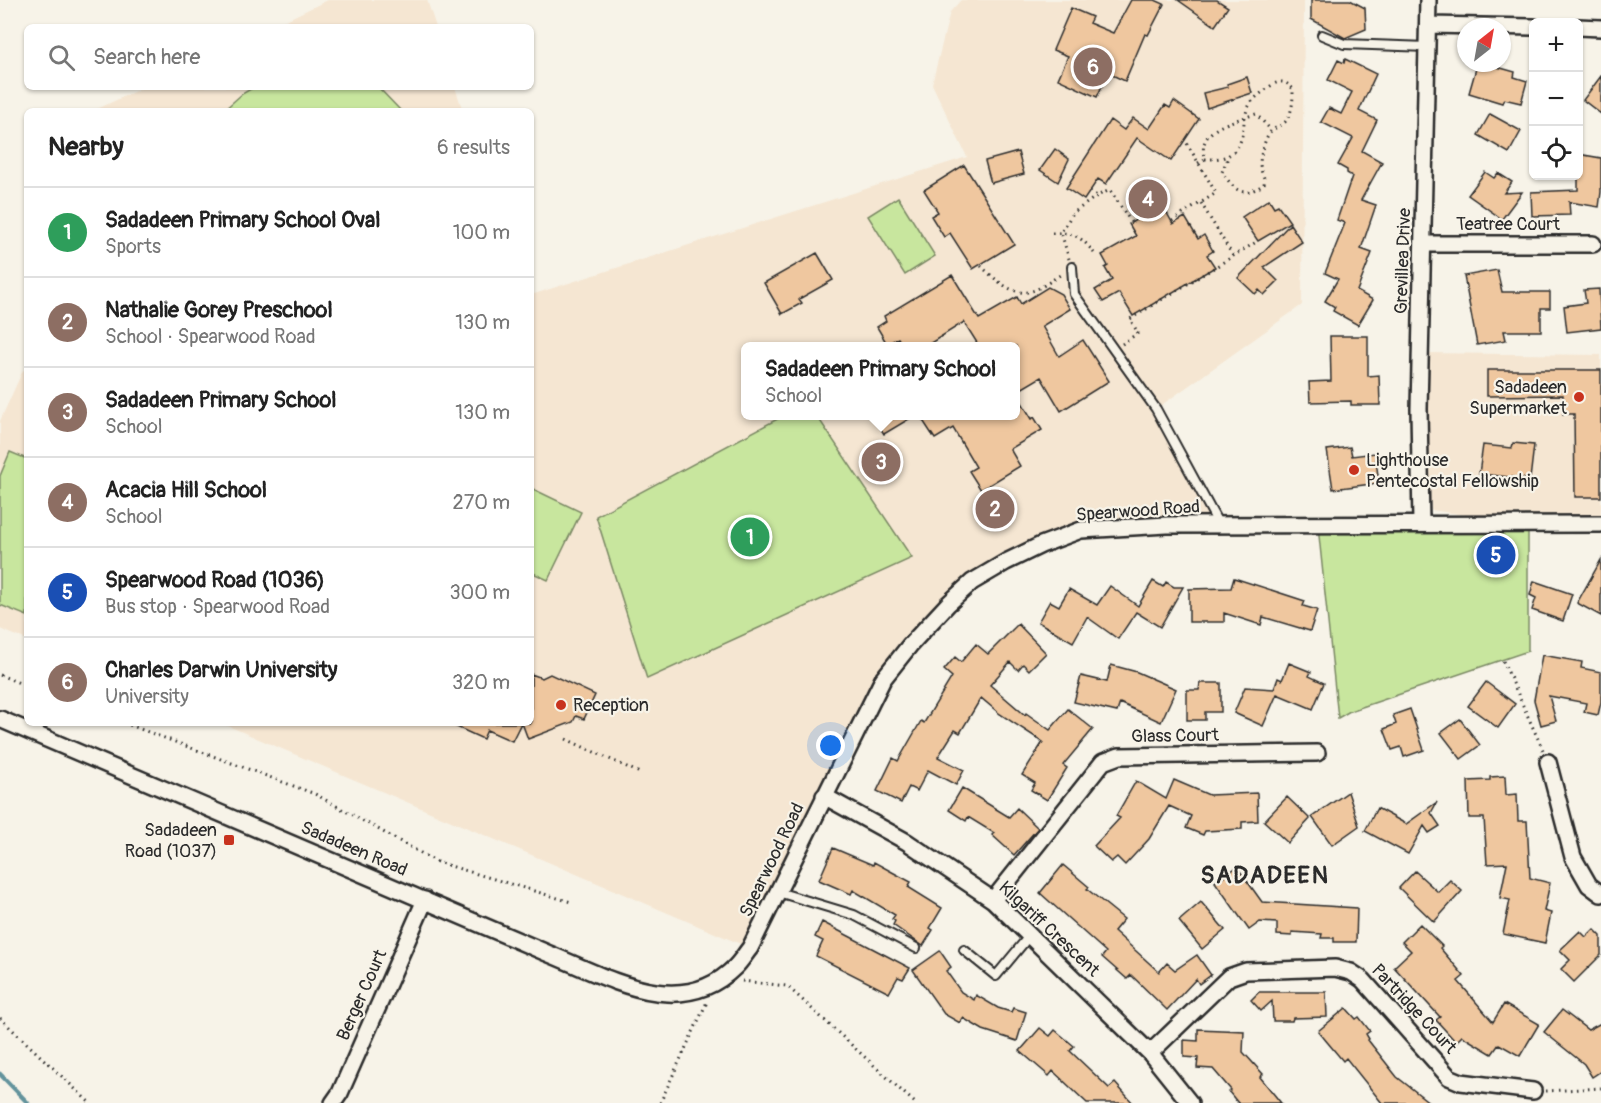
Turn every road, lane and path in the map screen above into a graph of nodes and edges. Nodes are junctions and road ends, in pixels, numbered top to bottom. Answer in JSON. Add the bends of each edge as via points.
{"nodes":[{"id":1,"x":1428,"y":0,"type":"edge"},
{"id":2,"x":1429,"y":25,"type":"junction"},
{"id":3,"x":1529,"y":27,"type":"edge"},
{"id":4,"x":1583,"y":27,"type":"edge"},
{"id":5,"x":1601,"y":28,"type":"edge"},
{"id":6,"x":1322,"y":35,"type":"dead end"},
{"id":7,"x":1428,"y":47,"type":"junction"},
{"id":8,"x":1244,"y":118,"type":"junction"},
{"id":9,"x":1271,"y":130,"type":"junction"},
{"id":10,"x":1185,"y":140,"type":"dead end"},
{"id":11,"x":1229,"y":155,"type":"junction"},
{"id":12,"x":1205,"y":159,"type":"junction"},
{"id":13,"x":1198,"y":163,"type":"junction"},
{"id":14,"x":1090,"y":191,"type":"dead end"},
{"id":15,"x":1097,"y":196,"type":"junction"},
{"id":16,"x":1201,"y":203,"type":"junction"},
{"id":17,"x":1172,"y":221,"type":"dead end"},
{"id":18,"x":1131,"y":222,"type":"dead end"},
{"id":19,"x":1060,"y":232,"type":"junction"},
{"id":20,"x":1052,"y":233,"type":"dead end"},
{"id":21,"x":1258,"y":241,"type":"dead end"},
{"id":22,"x":1423,"y":244,"type":"junction"},
{"id":23,"x":1593,"y":244,"type":"dead end"},
{"id":24,"x":1094,"y":253,"type":"dead end"},
{"id":25,"x":1233,"y":256,"type":"junction"},
{"id":26,"x":981,"y":266,"type":"dead end"},
{"id":27,"x":1072,"y":267,"type":"junction"},
{"id":28,"x":1113,"y":349,"type":"junction"},
{"id":29,"x":1422,"y":524,"type":"junction"},
{"id":30,"x":1601,"y":524,"type":"edge"},
{"id":31,"x":1219,"y":525,"type":"junction"},
{"id":32,"x":1503,"y":661,"type":"dead end"},
{"id":33,"x":0,"y":675,"type":"edge"},
{"id":34,"x":24,"y":685,"type":"edge"},
{"id":35,"x":0,"y":719,"type":"edge"},
{"id":36,"x":132,"y":726,"type":"edge"},
{"id":37,"x":566,"y":739,"type":"dead end"},
{"id":38,"x":1317,"y":753,"type":"dead end"},
{"id":39,"x":1548,"y":762,"type":"joint"},
{"id":40,"x":642,"y":774,"type":"dead end"},
{"id":41,"x":824,"y":796,"type":"junction"},
{"id":42,"x":777,"y":892,"type":"junction"},
{"id":43,"x":1601,"y":894,"type":"edge"},
{"id":44,"x":425,"y":900,"type":"junction"},
{"id":45,"x":993,"y":900,"type":"junction"},
{"id":46,"x":571,"y":902,"type":"dead end"},
{"id":47,"x":1030,"y":935,"type":"junction"},
{"id":48,"x":916,"y":948,"type":"dead end"},
{"id":49,"x":964,"y":950,"type":"dead end"},
{"id":50,"x":719,"y":979,"type":"junction"},
{"id":51,"x":699,"y":990,"type":"joint"},
{"id":52,"x":0,"y":1018,"type":"edge"},
{"id":53,"x":1150,"y":1053,"type":"junction"},
{"id":54,"x":1601,"y":1088,"type":"edge"},
{"id":55,"x":1533,"y":1091,"type":"joint"},
{"id":56,"x":90,"y":1103,"type":"edge"},
{"id":57,"x":333,"y":1103,"type":"edge"},
{"id":58,"x":660,"y":1103,"type":"edge"},
{"id":59,"x":915,"y":1103,"type":"edge"},
{"id":60,"x":1190,"y":1103,"type":"edge"}],
"edges":[{"from":1,"to":2,"type":"street","name":"Grevillea Drive"},
{"from":2,"to":3,"type":"street"},
{"from":2,"to":7,"type":"street","name":"Grevillea Drive"},
{"from":4,"to":5,"type":"street"},
{"from":6,"to":7,"type":"lane","via":[[1344,44]]},
{"from":7,"to":22,"type":"street","name":"Grevillea Drive"},
{"from":8,"to":9,"type":"path","via":[[1256,114]]},
{"from":8,"to":9,"type":"path","via":[[1258,96],[1283,81],[1293,89],[1291,111],[1285,122]]},
{"from":8,"to":11,"type":"path","via":[[1240,143]]},
{"from":8,"to":12,"type":"path","via":[[1217,126],[1204,142]]},
{"from":9,"to":11,"type":"path","via":[[1260,161],[1264,184],[1253,192],[1236,189],[1222,172]]},
{"from":10,"to":13,"type":"path"},
{"from":11,"to":12,"type":"path"},
{"from":12,"to":13,"type":"path"},
{"from":13,"to":16,"type":"path","via":[[1216,193]]},
{"from":14,"to":15,"type":"path"},
{"from":15,"to":18,"type":"path","via":[[1110,190]]},
{"from":15,"to":19,"type":"path","via":[[1073,213]]},
{"from":16,"to":17,"type":"path"},
{"from":16,"to":25,"type":"path"},
{"from":19,"to":20,"type":"path"},
{"from":19,"to":24,"type":"path","via":[[1082,239]]},
{"from":19,"to":27,"type":"path"},
{"from":21,"to":25,"type":"path"},
{"from":22,"to":23,"type":"street","name":"Teatree Court"},
{"from":22,"to":29,"type":"street","name":"Grevillea Drive","via":[[1419,409]]},
{"from":25,"to":28,"type":"path","via":[[1130,319],[1138,333]]},
{"from":26,"to":27,"type":"path","via":[[997,281],[1023,292],[1031,292]]},
{"from":27,"to":28,"type":"lane","via":[[1074,294]]},
{"from":28,"to":31,"type":"lane","via":[[1155,409]]},
{"from":29,"to":30,"type":"street","name":"Spearwood Road"},
{"from":29,"to":31,"type":"street","name":"Spearwood Road"},
{"from":31,"to":41,"type":"street","name":"Spearwood Road","via":[[1081,530],[1032,549],[972,582],[948,603],[883,679]]},
{"from":32,"to":39,"type":"path"},
{"from":33,"to":34,"type":"path"},
{"from":35,"to":44,"type":"street","name":"Sadadeen Road"},
{"from":36,"to":46,"type":"path","via":[[315,794],[437,862]]},
{"from":37,"to":40,"type":"path"},
{"from":38,"to":45,"type":"street","name":"Glass Court","via":[[1119,756],[1103,762]]},
{"from":39,"to":43,"type":"street","via":[[1573,857],[1589,885]]},
{"from":41,"to":42,"type":"street","name":"Spearwood Road"},
{"from":41,"to":45,"type":"street","name":"Kilgariff Crescent","via":[[907,842]]},
{"from":42,"to":48,"type":"lane","via":[[854,915]]},
{"from":42,"to":50,"type":"street","name":"Spearwood Road","via":[[750,948]]},
{"from":44,"to":51,"type":"street","name":"Sadadeen Road","via":[[653,993]]},
{"from":44,"to":57,"type":"street","name":"Berger Court"},
{"from":45,"to":47,"type":"street","name":"Kilgariff Crescent"},
{"from":47,"to":49,"type":"lane","via":[[996,976]]},
{"from":47,"to":53,"type":"street","name":"Kilgariff Crescent"},
{"from":50,"to":51,"type":"street","name":"Spearwood Road"},
{"from":50,"to":58,"type":"path"},
{"from":50,"to":59,"type":"path","via":[[787,986]]},
{"from":52,"to":56,"type":"path"},
{"from":53,"to":55,"type":"street","name":"Partridge Court","via":[[1230,977],[1246,971],[1335,968],[1364,980],[1449,1077]]},
{"from":53,"to":60,"type":"street","name":"Kilgariff Crescent"},
{"from":54,"to":55,"type":"path"}]}
